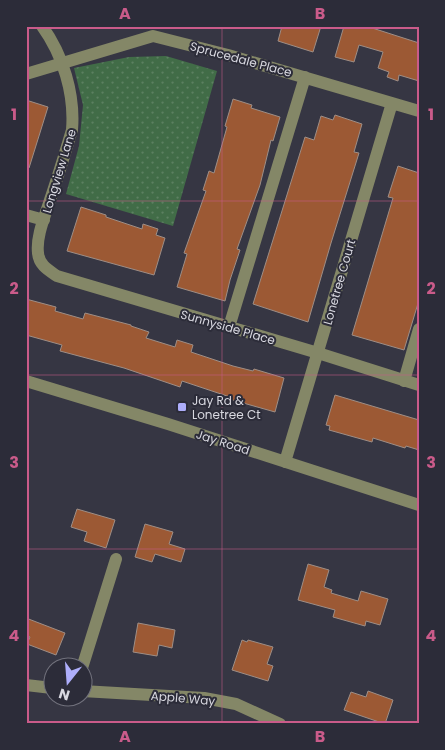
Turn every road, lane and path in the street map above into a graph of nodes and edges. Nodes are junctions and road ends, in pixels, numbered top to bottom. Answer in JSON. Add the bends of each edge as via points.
{"nodes":[{"id":1,"x":42,"y":26,"type":"edge"},
{"id":2,"x":64,"y":64,"type":"junction"},
{"id":3,"x":26,"y":74,"type":"edge"},
{"id":4,"x":305,"y":76,"type":"junction"},
{"id":5,"x":392,"y":103,"type":"junction"},
{"id":6,"x":419,"y":111,"type":"edge"},
{"id":7,"x":26,"y":215,"type":"edge"},
{"id":8,"x":44,"y":220,"type":"junction"},
{"id":9,"x":40,"y":262,"type":"joint"},
{"id":10,"x":229,"y":327,"type":"junction"},
{"id":11,"x":419,"y":330,"type":"edge"},
{"id":12,"x":318,"y":353,"type":"junction"},
{"id":13,"x":26,"y":381,"type":"edge"},
{"id":14,"x":404,"y":381,"type":"junction"},
{"id":15,"x":419,"y":385,"type":"edge"},
{"id":16,"x":285,"y":462,"type":"junction"},
{"id":17,"x":419,"y":505,"type":"edge"},
{"id":18,"x":116,"y":559,"type":"dead end"},
{"id":19,"x":85,"y":658,"type":"edge"},
{"id":20,"x":26,"y":685,"type":"edge"},
{"id":21,"x":42,"y":687,"type":"edge"},
{"id":22,"x":92,"y":692,"type":"edge"},
{"id":23,"x":280,"y":724,"type":"edge"}],
"edges":[{"from":1,"to":2,"type":"street","name":"Longview Lane"},
{"from":2,"to":3,"type":"street","name":"Sprucedale Place"},
{"from":2,"to":4,"type":"street","name":"Sprucedale Place","via":[[154,36]]},
{"from":2,"to":8,"type":"street","name":"Longview Lane","via":[[72,105],[72,130]]},
{"from":4,"to":5,"type":"street","name":"Sprucedale Place"},
{"from":4,"to":10,"type":"street"},
{"from":5,"to":6,"type":"street","name":"Sprucedale Place"},
{"from":5,"to":12,"type":"street","name":"Lonetree Court"},
{"from":7,"to":8,"type":"street"},
{"from":8,"to":9,"type":"street","name":"Longview Lane","via":[[38,253]]},
{"from":9,"to":10,"type":"street","name":"Sunnyside Place","via":[[57,276]]},
{"from":10,"to":12,"type":"street","name":"Sunnyside Place"},
{"from":11,"to":14,"type":"street"},
{"from":12,"to":14,"type":"street","name":"Sunnyside Place"},
{"from":12,"to":16,"type":"street","name":"Lonetree Court"},
{"from":13,"to":16,"type":"street","name":"Jay Road"},
{"from":14,"to":15,"type":"street","name":"Sunnyside Place"},
{"from":16,"to":17,"type":"street","name":"Jay Road"},
{"from":18,"to":19,"type":"street"},
{"from":20,"to":21,"type":"street"},
{"from":22,"to":23,"type":"street","name":"Apple Way","via":[[204,698],[236,704]]}]}
